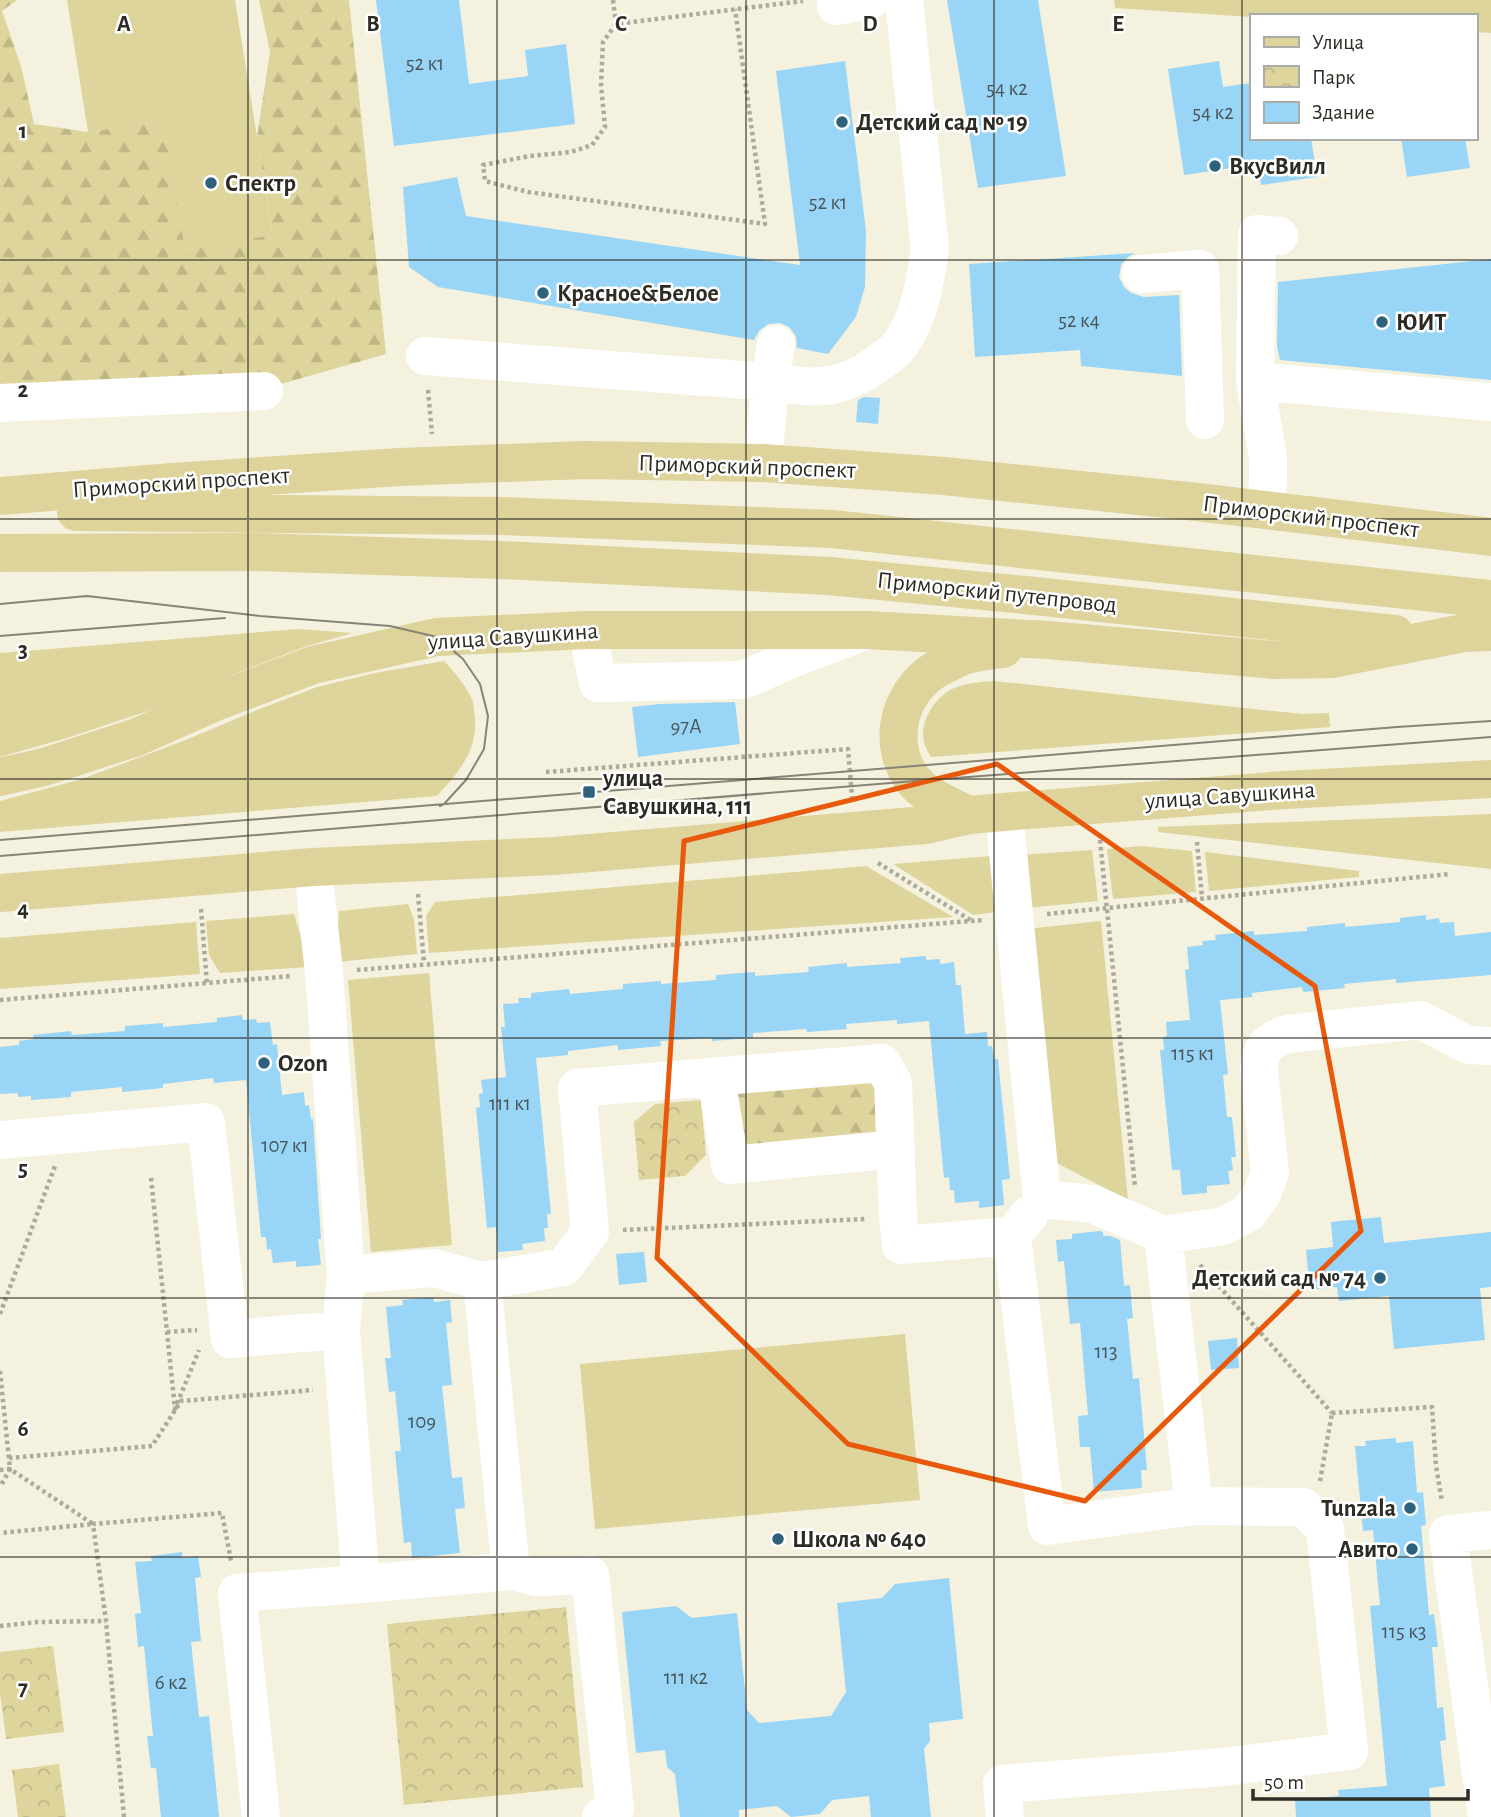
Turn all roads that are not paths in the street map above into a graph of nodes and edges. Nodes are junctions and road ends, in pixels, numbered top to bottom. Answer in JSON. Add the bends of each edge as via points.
{"nodes":[{"id":1,"x":904,"y":0,"type":"edge"},
{"id":2,"x":1279,"y":236,"type":"dead end"},
{"id":3,"x":1141,"y":274,"type":"dead end"},
{"id":4,"x":776,"y":344,"type":"dead end"},
{"id":5,"x":425,"y":356,"type":"road end"},
{"id":6,"x":1255,"y":381,"type":"junction"},
{"id":7,"x":770,"y":382,"type":"junction"},
{"id":8,"x":264,"y":391,"type":"dead end"},
{"id":9,"x":1491,"y":402,"type":"edge"},
{"id":10,"x":0,"y":403,"type":"edge"},
{"id":11,"x":1205,"y":420,"type":"dead end"},
{"id":12,"x":763,"y":463,"type":"junction"},
{"id":13,"x":0,"y":496,"type":"edge"},
{"id":14,"x":1265,"y":510,"type":"junction"},
{"id":15,"x":0,"y":512,"type":"edge"},
{"id":16,"x":504,"y":516,"type":"joint"},
{"id":17,"x":1491,"y":537,"type":"edge"},
{"id":18,"x":0,"y":553,"type":"edge"},
{"id":19,"x":1491,"y":599,"type":"edge"},
{"id":20,"x":587,"y":630,"type":"junction"},
{"id":21,"x":867,"y":630,"type":"junction"},
{"id":22,"x":1491,"y":632,"type":"edge"},
{"id":23,"x":1048,"y":640,"type":"junction"},
{"id":24,"x":1491,"y":644,"type":"edge"},
{"id":25,"x":0,"y":777,"type":"edge"},
{"id":26,"x":1491,"y":779,"type":"edge"},
{"id":27,"x":986,"y":813,"type":"junction"},
{"id":28,"x":313,"y":867,"type":"junction"},
{"id":29,"x":0,"y":893,"type":"edge"},
{"id":30,"x":1491,"y":1046,"type":"edge"},
{"id":31,"x":716,"y":1076,"type":"junction"},
{"id":32,"x":0,"y":1140,"type":"edge"},
{"id":33,"x":896,"y":1149,"type":"junction"},
{"id":34,"x":1042,"y":1199,"type":"junction"},
{"id":35,"x":1151,"y":1230,"type":"junction"},
{"id":36,"x":1012,"y":1236,"type":"junction"},
{"id":37,"x":346,"y":1275,"type":"junction"},
{"id":38,"x":482,"y":1281,"type":"junction"},
{"id":39,"x":341,"y":1330,"type":"junction"},
{"id":40,"x":1194,"y":1506,"type":"junction"},
{"id":41,"x":1491,"y":1530,"type":"edge"},
{"id":42,"x":511,"y":1571,"type":"junction"},
{"id":43,"x":361,"y":1584,"type":"junction"},
{"id":44,"x":261,"y":1817,"type":"edge"},
{"id":45,"x":601,"y":1817,"type":"edge"},
{"id":46,"x":1006,"y":1817,"type":"edge"},
{"id":47,"x":1488,"y":1817,"type":"edge"}],
"edges":[{"from":1,"to":7,"type":"lane","via":[[930,249],[925,286],[912,326],[898,348],[852,379],[804,387]]},
{"from":2,"to":6,"type":"lane","via":[[1257,234]]},
{"from":3,"to":11,"type":"lane","via":[[1200,270]]},
{"from":4,"to":7,"type":"lane"},
{"from":5,"to":7,"type":"lane"},
{"from":6,"to":9,"type":"lane"},
{"from":6,"to":14,"type":"lane","via":[[1268,458]]},
{"from":7,"to":12,"type":"lane"},
{"from":8,"to":10,"type":"lane"},
{"from":12,"to":13,"type":"main road","name":"Приморский проспект","via":[[584,460],[400,467]]},
{"from":12,"to":14,"type":"main road","name":"Приморский проспект","via":[[944,476]]},
{"from":14,"to":17,"type":"main road","name":"Приморский проспект"},
{"from":15,"to":16,"type":"main road","name":"Приморский проспект"},
{"from":16,"to":19,"type":"main road","name":"Приморский путепровод","via":[[832,529]]},
{"from":18,"to":24,"type":"main road","name":"Приморский путепровод","via":[[256,552],[829,576]]},
{"from":20,"to":21,"type":"main road","name":"улица Савушкина"},
{"from":20,"to":21,"type":"lane","via":[[598,683],[743,680]]},
{"from":20,"to":25,"type":"main road","name":"улица Савушкина","via":[[437,637],[313,665],[136,737]]},
{"from":21,"to":23,"type":"main road","name":"улица Савушкина"},
{"from":22,"to":23,"type":"main road","name":"улица Савушкина","via":[[1464,633],[1331,659],[1275,660]]},
{"from":23,"to":27,"type":"main road","name":"улица Савушкина","via":[[962,656],[928,675],[906,701],[898,727],[899,748],[915,782],[929,793]]},
{"from":26,"to":27,"type":"main road","name":"улица Савушкина"},
{"from":27,"to":28,"type":"main road","name":"улица Савушкина","via":[[926,825],[554,856]]},
{"from":27,"to":34,"type":"lane","via":[[1014,917]]},
{"from":28,"to":29,"type":"main road","name":"улица Савушкина"},
{"from":28,"to":37,"type":"lane"},
{"from":30,"to":35,"type":"lane","via":[[1468,1045],[1420,1020],[1287,1034],[1271,1040],[1260,1054],[1259,1070],[1270,1171],[1262,1194],[1248,1213],[1223,1226]]},
{"from":31,"to":33,"type":"lane","via":[[882,1063],[893,1083]]},
{"from":31,"to":33,"type":"lane","via":[[730,1165]]},
{"from":31,"to":38,"type":"lane","via":[[577,1088],[590,1232],[564,1268]]},
{"from":32,"to":39,"type":"lane","via":[[206,1122],[230,1339]]},
{"from":33,"to":36,"type":"lane","via":[[901,1245]]},
{"from":34,"to":35,"type":"lane","via":[[1093,1204]]},
{"from":34,"to":36,"type":"lane"},
{"from":35,"to":40,"type":"lane"},
{"from":36,"to":40,"type":"lane","via":[[1047,1526]]},
{"from":37,"to":38,"type":"lane","via":[[434,1268]]},
{"from":37,"to":39,"type":"lane"},
{"from":38,"to":42,"type":"lane"},
{"from":39,"to":43,"type":"lane"},
{"from":40,"to":46,"type":"lane","via":[[1303,1507],[1325,1529],[1349,1751],[1002,1784]]},
{"from":41,"to":47,"type":"lane","via":[[1448,1534]]},
{"from":42,"to":43,"type":"lane"},
{"from":42,"to":45,"type":"lane","via":[[537,1577],[590,1575],[615,1809]]},
{"from":43,"to":44,"type":"lane","via":[[237,1593]]}]}
